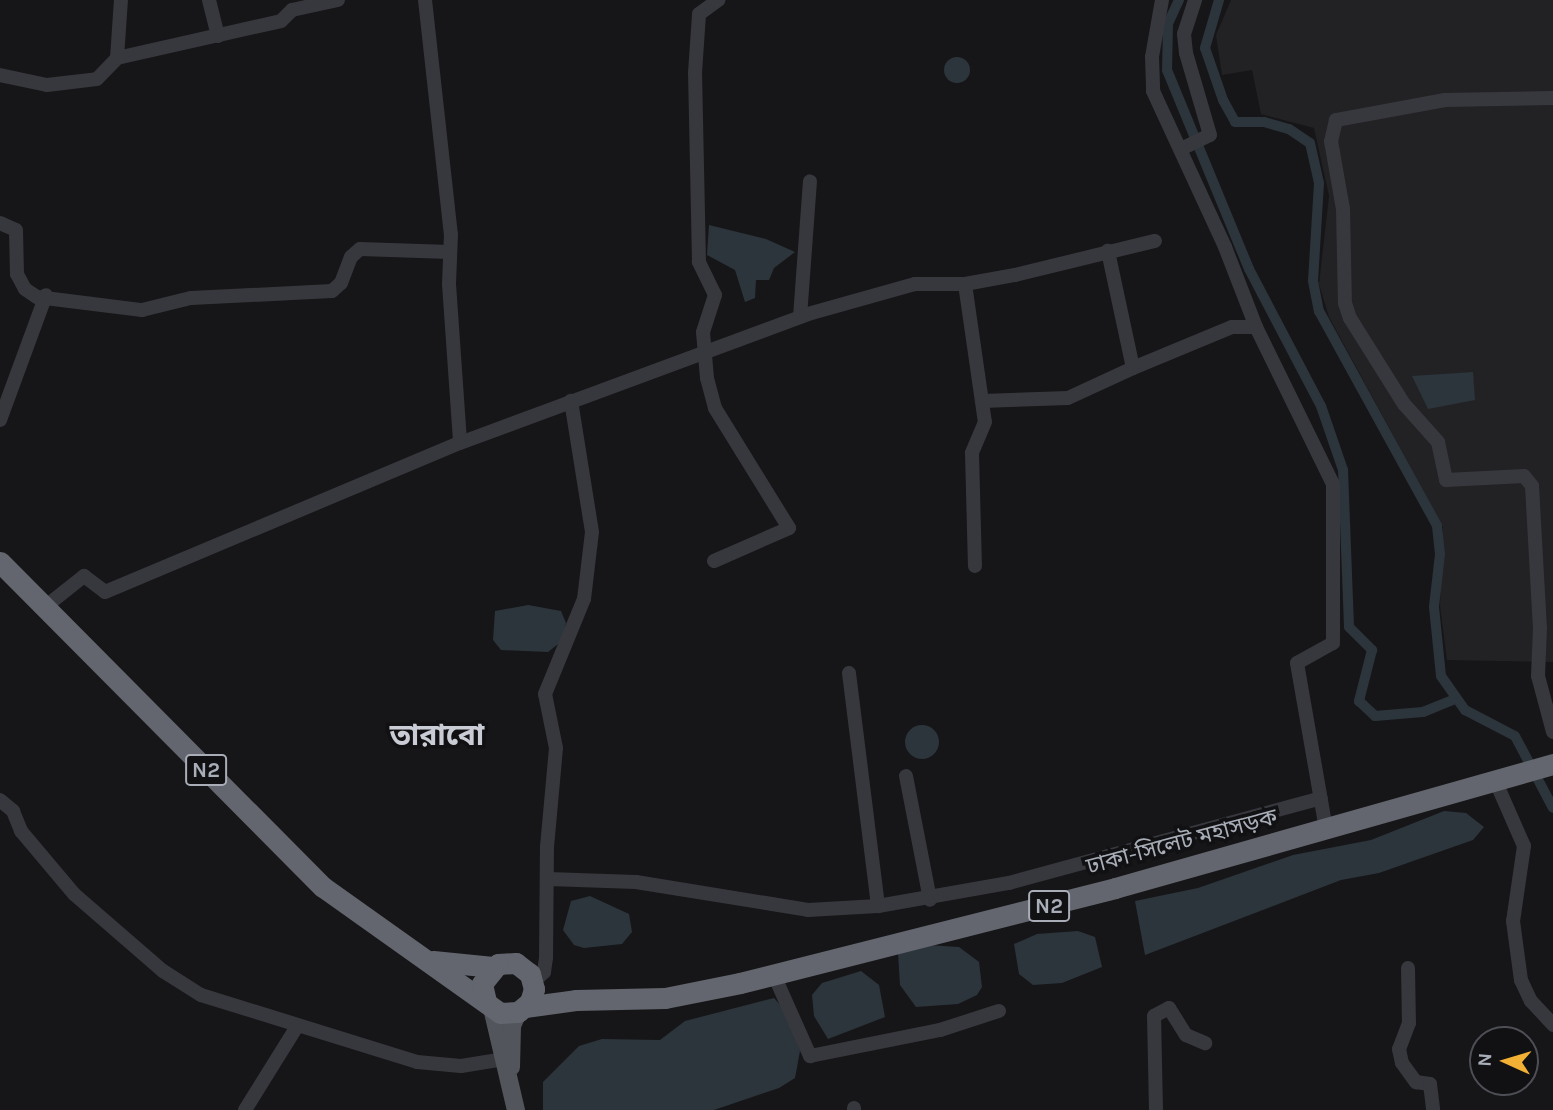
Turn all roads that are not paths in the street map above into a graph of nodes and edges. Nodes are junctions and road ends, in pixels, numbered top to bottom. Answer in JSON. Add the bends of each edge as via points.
{"nodes":[{"id":1,"x":121,"y":0,"type":"edge"},
{"id":2,"x":209,"y":0,"type":"edge"},
{"id":3,"x":338,"y":0,"type":"edge"},
{"id":4,"x":425,"y":0,"type":"edge"},
{"id":5,"x":718,"y":0,"type":"edge"},
{"id":6,"x":1162,"y":0,"type":"edge"},
{"id":7,"x":1195,"y":0,"type":"edge"},
{"id":8,"x":218,"y":36,"type":"junction"},
{"id":9,"x":117,"y":58,"type":"junction"},
{"id":10,"x":0,"y":75,"type":"edge"},
{"id":11,"x":1553,"y":98,"type":"edge"},
{"id":12,"x":1181,"y":149,"type":"junction"},
{"id":13,"x":810,"y":181,"type":"dead end"},
{"id":14,"x":0,"y":223,"type":"edge"},
{"id":15,"x":1155,"y":241,"type":"dead end"},
{"id":16,"x":1108,"y":251,"type":"junction"},
{"id":17,"x":450,"y":252,"type":"junction"},
{"id":18,"x":965,"y":284,"type":"junction"},
{"id":19,"x":46,"y":295,"type":"junction"},
{"id":20,"x":800,"y":317,"type":"junction"},
{"id":21,"x":1256,"y":327,"type":"junction"},
{"id":22,"x":704,"y":355,"type":"junction"},
{"id":23,"x":1133,"y":368,"type":"junction"},
{"id":24,"x":571,"y":401,"type":"junction"},
{"id":25,"x":982,"y":401,"type":"junction"},
{"id":26,"x":0,"y":420,"type":"edge"},
{"id":27,"x":460,"y":443,"type":"junction"},
{"id":28,"x":714,"y":561,"type":"dead end"},
{"id":29,"x":0,"y":562,"type":"edge"},
{"id":30,"x":975,"y":566,"type":"dead end"},
{"id":31,"x":45,"y":607,"type":"junction"},
{"id":32,"x":849,"y":673,"type":"dead end"},
{"id":33,"x":1553,"y":732,"type":"edge"},
{"id":34,"x":1553,"y":764,"type":"edge"},
{"id":35,"x":906,"y":776,"type":"dead end"},
{"id":36,"x":1505,"y":777,"type":"junction"},
{"id":37,"x":1321,"y":798,"type":"junction"},
{"id":38,"x":0,"y":800,"type":"edge"},
{"id":39,"x":1326,"y":829,"type":"junction"},
{"id":40,"x":548,"y":879,"type":"junction"},
{"id":41,"x":930,"y":900,"type":"junction"},
{"id":42,"x":878,"y":906,"type":"junction"},
{"id":43,"x":428,"y":961,"type":"junction"},
{"id":44,"x":493,"y":967,"type":"junction"},
{"id":45,"x":1408,"y":968,"type":"dead end"},
{"id":46,"x":774,"y":975,"type":"junction"},
{"id":47,"x":533,"y":982,"type":"junction"},
{"id":48,"x":576,"y":1000,"type":"junction"},
{"id":49,"x":489,"y":1005,"type":"junction"},
{"id":50,"x":522,"y":1010,"type":"junction"},
{"id":51,"x":999,"y":1011,"type":"dead end"},
{"id":52,"x":1553,"y":1025,"type":"edge"},
{"id":53,"x":296,"y":1028,"type":"junction"},
{"id":54,"x":1205,"y":1043,"type":"dead end"},
{"id":55,"x":507,"y":1058,"type":"junction"},
{"id":56,"x":245,"y":1110,"type":"edge"},
{"id":57,"x":516,"y":1110,"type":"edge"},
{"id":58,"x":1156,"y":1110,"type":"edge"},
{"id":59,"x":1433,"y":1110,"type":"edge"}],
"edges":[{"from":1,"to":9,"type":"street"},
{"from":2,"to":8,"type":"street"},
{"from":3,"to":8,"type":"street","via":[[292,10],[281,21]]},
{"from":4,"to":17,"type":"street"},
{"from":5,"to":22,"type":"street","via":[[699,14],[695,73],[699,262],[715,295],[703,332]]},
{"from":6,"to":12,"type":"street","via":[[1152,57],[1153,92]]},
{"from":7,"to":12,"type":"street","via":[[1184,34],[1186,53],[1210,135]]},
{"from":8,"to":9,"type":"street"},
{"from":9,"to":10,"type":"street","via":[[97,79],[47,85]]},
{"from":11,"to":33,"type":"street","via":[[1446,100],[1336,120],[1331,141],[1343,209],[1349,318],[1405,404],[1438,442],[1446,480],[1524,477],[1532,486],[1540,628],[1538,676]]},
{"from":12,"to":21,"type":"street"},
{"from":13,"to":20,"type":"street"},
{"from":14,"to":19,"type":"street","via":[[16,230],[18,274],[25,289],[37,297]]},
{"from":15,"to":16,"type":"street"},
{"from":16,"to":18,"type":"street"},
{"from":16,"to":23,"type":"street"},
{"from":17,"to":19,"type":"street","via":[[360,249],[332,291],[191,298],[142,310],[86,306]]},
{"from":17,"to":27,"type":"street"},
{"from":18,"to":20,"type":"street","via":[[915,284]]},
{"from":18,"to":25,"type":"street"},
{"from":19,"to":26,"type":"street"},
{"from":20,"to":22,"type":"street"},
{"from":21,"to":23,"type":"street","via":[[1232,327]]},
{"from":21,"to":37,"type":"street","via":[[1333,484],[1334,643],[1297,663]]},
{"from":22,"to":24,"type":"street"},
{"from":22,"to":28,"type":"street","via":[[715,408],[789,528]]},
{"from":23,"to":25,"type":"street","via":[[1068,398]]},
{"from":24,"to":27,"type":"street"},
{"from":24,"to":40,"type":"street","via":[[592,532],[584,599],[545,694],[556,748]]},
{"from":25,"to":30,"type":"street","via":[[985,422],[972,453]]},
{"from":27,"to":31,"type":"street","via":[[105,592],[84,576]]},
{"from":29,"to":31,"type":"highway","number":"N2"},
{"from":31,"to":43,"type":"highway","number":"N2","via":[[323,887]]},
{"from":32,"to":42,"type":"street"},
{"from":34,"to":36,"type":"highway","name":"ঢাকা-সিলেট মহাসড়ক","number":"N2"},
{"from":35,"to":41,"type":"street"},
{"from":36,"to":39,"type":"highway","name":"ঢাকা-সিলেট মহাসড়ক","number":"N2"},
{"from":36,"to":52,"type":"street","via":[[1524,846],[1513,921],[1521,980],[1531,1001]]},
{"from":37,"to":39,"type":"street"},
{"from":37,"to":41,"type":"street","via":[[1270,816]]},
{"from":38,"to":53,"type":"street","via":[[74,894],[170,976],[201,995]]},
{"from":39,"to":46,"type":"highway","name":"ঢাকা-সিলেট মহাসড়ক","number":"N2"},
{"from":40,"to":42,"type":"street","via":[[636,882],[808,910]]},
{"from":40,"to":47,"type":"street","via":[[544,972]]},
{"from":41,"to":42,"type":"street"},
{"from":43,"to":44,"type":"highway","number":"N2"},
{"from":43,"to":49,"type":"highway","number":"N2"},
{"from":44,"to":47,"type":"highway","number":"N2","via":[[516,963]]},
{"from":44,"to":49,"type":"highway","via":[[482,984]]},
{"from":45,"to":59,"type":"street","via":[[1409,1023],[1399,1049],[1402,1063],[1416,1082],[1430,1084]]},
{"from":46,"to":48,"type":"highway","name":"ঢাকা-সিলেট মহাসড়ক","number":"N2","via":[[665,998]]},
{"from":46,"to":51,"type":"street","via":[[810,1056],[940,1030]]},
{"from":47,"to":48,"type":"highway","name":"ঢাকা-সিলেট মহাসড়ক","number":"N2"},
{"from":47,"to":50,"type":"highway","via":[[533,996]]},
{"from":48,"to":50,"type":"highway","name":"ঢাকা-সিলেট মহাসড়ক","number":"N2"},
{"from":49,"to":50,"type":"highway","number":"N2"},
{"from":49,"to":55,"type":"main road"},
{"from":50,"to":55,"type":"main road","via":[[512,1026]]},
{"from":53,"to":55,"type":"street","via":[[417,1062],[461,1066]]},
{"from":53,"to":56,"type":"street","via":[[279,1062],[256,1085]]},
{"from":54,"to":58,"type":"street","via":[[1185,1035],[1169,1008],[1154,1016]]},
{"from":55,"to":57,"type":"main road"}]}
